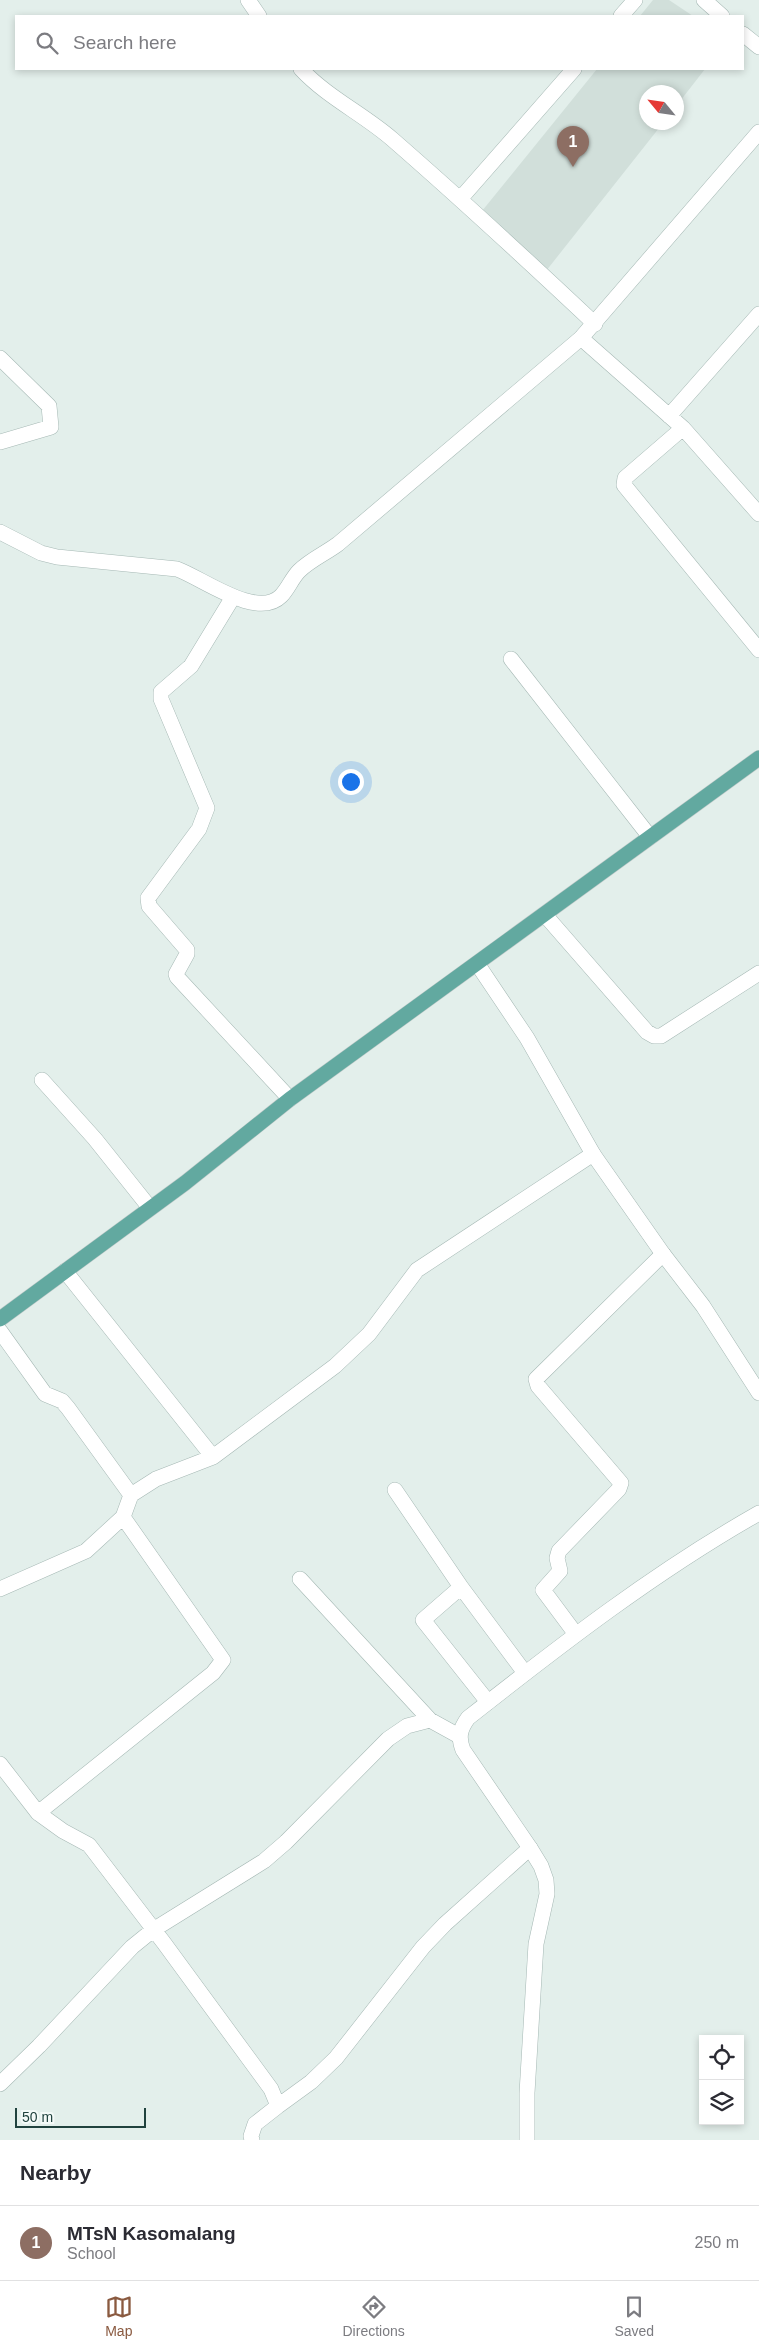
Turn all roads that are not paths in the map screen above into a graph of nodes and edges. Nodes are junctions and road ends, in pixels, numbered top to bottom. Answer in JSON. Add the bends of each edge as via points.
{"nodes":[{"id":1,"x":248,"y":0,"type":"edge"},
{"id":2,"x":635,"y":0,"type":"edge"},
{"id":3,"x":704,"y":0,"type":"edge"},
{"id":4,"x":258,"y":15,"type":"edge"},
{"id":5,"x":622,"y":15,"type":"edge"},
{"id":6,"x":721,"y":15,"type":"edge"},
{"id":7,"x":744,"y":35,"type":"edge"},
{"id":8,"x":759,"y":47,"type":"edge"},
{"id":9,"x":303,"y":70,"type":"edge"},
{"id":10,"x":573,"y":70,"type":"edge"},
{"id":11,"x":759,"y":132,"type":"edge"},
{"id":12,"x":460,"y":198,"type":"junction"},
{"id":13,"x":759,"y":314,"type":"edge"},
{"id":14,"x":595,"y":324,"type":"junction"},
{"id":15,"x":581,"y":338,"type":"junction"},
{"id":16,"x":0,"y":358,"type":"edge"},
{"id":17,"x":669,"y":416,"type":"junction"},
{"id":18,"x":683,"y":428,"type":"junction"},
{"id":19,"x":0,"y":442,"type":"edge"},
{"id":20,"x":759,"y":514,"type":"edge"},
{"id":21,"x":0,"y":532,"type":"edge"},
{"id":22,"x":233,"y":597,"type":"junction"},
{"id":23,"x":759,"y":650,"type":"edge"},
{"id":24,"x":511,"y":659,"type":"dead end"},
{"id":25,"x":759,"y":758,"type":"edge"},
{"id":26,"x":650,"y":837,"type":"junction"},
{"id":27,"x":544,"y":915,"type":"junction"},
{"id":28,"x":478,"y":965,"type":"junction"},
{"id":29,"x":758,"y":975,"type":"edge"},
{"id":30,"x":42,"y":1080,"type":"dead end"},
{"id":31,"x":290,"y":1100,"type":"junction"},
{"id":32,"x":593,"y":1154,"type":"junction"},
{"id":33,"x":150,"y":1208,"type":"junction"},
{"id":34,"x":663,"y":1254,"type":"junction"},
{"id":35,"x":65,"y":1271,"type":"junction"},
{"id":36,"x":1,"y":1315,"type":"edge"},
{"id":37,"x":0,"y":1331,"type":"edge"},
{"id":38,"x":759,"y":1393,"type":"edge"},
{"id":39,"x":213,"y":1456,"type":"junction"},
{"id":40,"x":395,"y":1490,"type":"dead end"},
{"id":41,"x":131,"y":1495,"type":"junction"},
{"id":42,"x":759,"y":1513,"type":"edge"},
{"id":43,"x":123,"y":1517,"type":"junction"},
{"id":44,"x":300,"y":1578,"type":"dead end"},
{"id":45,"x":461,"y":1587,"type":"junction"},
{"id":46,"x":0,"y":1589,"type":"edge"},
{"id":47,"x":576,"y":1633,"type":"junction"},
{"id":48,"x":525,"y":1673,"type":"junction"},
{"id":49,"x":488,"y":1702,"type":"junction"},
{"id":50,"x":430,"y":1720,"type":"junction"},
{"id":51,"x":459,"y":1736,"type":"junction"},
{"id":52,"x":0,"y":1764,"type":"edge"},
{"id":53,"x":38,"y":1813,"type":"junction"},
{"id":54,"x":530,"y":1848,"type":"junction"},
{"id":55,"x":152,"y":1930,"type":"junction"},
{"id":56,"x":0,"y":2084,"type":"edge"},
{"id":57,"x":278,"y":2106,"type":"junction"},
{"id":58,"x":252,"y":2140,"type":"edge"},
{"id":59,"x":527,"y":2140,"type":"edge"}],
"edges":[{"from":1,"to":4,"type":"street"},
{"from":2,"to":5,"type":"street"},
{"from":3,"to":6,"type":"street"},
{"from":7,"to":8,"type":"street"},
{"from":9,"to":12,"type":"street","via":[[309,78],[374,124]]},
{"from":10,"to":12,"type":"street"},
{"from":11,"to":14,"type":"street"},
{"from":12,"to":14,"type":"street"},
{"from":13,"to":17,"type":"street"},
{"from":14,"to":15,"type":"street"},
{"from":15,"to":17,"type":"street"},
{"from":15,"to":22,"type":"street","via":[[338,544],[299,571],[280,597],[265,603]]},
{"from":16,"to":19,"type":"street","via":[[49,406],[51,427]]},
{"from":17,"to":18,"type":"street"},
{"from":18,"to":20,"type":"street"},
{"from":18,"to":23,"type":"street","via":[[625,478],[624,485]]},
{"from":21,"to":22,"type":"street","via":[[41,553],[57,557],[177,569]]},
{"from":22,"to":31,"type":"street","via":[[191,666],[161,692],[207,808],[199,829],[148,898],[149,906],[187,950],[177,977]]},
{"from":24,"to":26,"type":"street"},
{"from":25,"to":26,"type":"main road"},
{"from":26,"to":27,"type":"main road"},
{"from":27,"to":28,"type":"main road"},
{"from":27,"to":29,"type":"street","via":[[654,1036],[661,1036]]},
{"from":28,"to":31,"type":"main road"},
{"from":28,"to":32,"type":"street","via":[[527,1038]]},
{"from":30,"to":33,"type":"street"},
{"from":31,"to":33,"type":"main road"},
{"from":32,"to":34,"type":"street"},
{"from":32,"to":39,"type":"street","via":[[417,1270],[369,1334],[351,1352]]},
{"from":33,"to":35,"type":"main road"},
{"from":34,"to":38,"type":"street","via":[[703,1306]]},
{"from":34,"to":47,"type":"street","via":[[536,1379],[538,1386],[621,1483],[619,1489],[559,1551],[560,1571],[543,1589]]},
{"from":35,"to":36,"type":"main road"},
{"from":35,"to":39,"type":"street"},
{"from":37,"to":41,"type":"street","via":[[45,1394],[62,1401],[68,1408]]},
{"from":39,"to":41,"type":"street","via":[[156,1479]]},
{"from":40,"to":45,"type":"street"},
{"from":41,"to":43,"type":"street"},
{"from":42,"to":47,"type":"street","via":[[677,1562]]},
{"from":43,"to":46,"type":"street","via":[[86,1551]]},
{"from":43,"to":53,"type":"street","via":[[223,1660],[213,1673]]},
{"from":44,"to":50,"type":"street"},
{"from":45,"to":48,"type":"street"},
{"from":45,"to":49,"type":"street","via":[[423,1620]]},
{"from":47,"to":48,"type":"street"},
{"from":48,"to":49,"type":"street"},
{"from":49,"to":51,"type":"street","via":[[468,1718]]},
{"from":50,"to":51,"type":"street"},
{"from":50,"to":55,"type":"street","via":[[407,1726],[388,1739],[264,1861]]},
{"from":51,"to":54,"type":"street","via":[[468,1757]]},
{"from":52,"to":53,"type":"street"},
{"from":53,"to":55,"type":"street","via":[[89,1845]]},
{"from":54,"to":57,"type":"street","via":[[423,1947],[326,2069]]},
{"from":54,"to":59,"type":"street","via":[[541,1866],[547,1894],[536,1944]]},
{"from":55,"to":56,"type":"street"},
{"from":55,"to":57,"type":"street","via":[[267,2084]]},
{"from":57,"to":58,"type":"street","via":[[255,2124]]}]}
